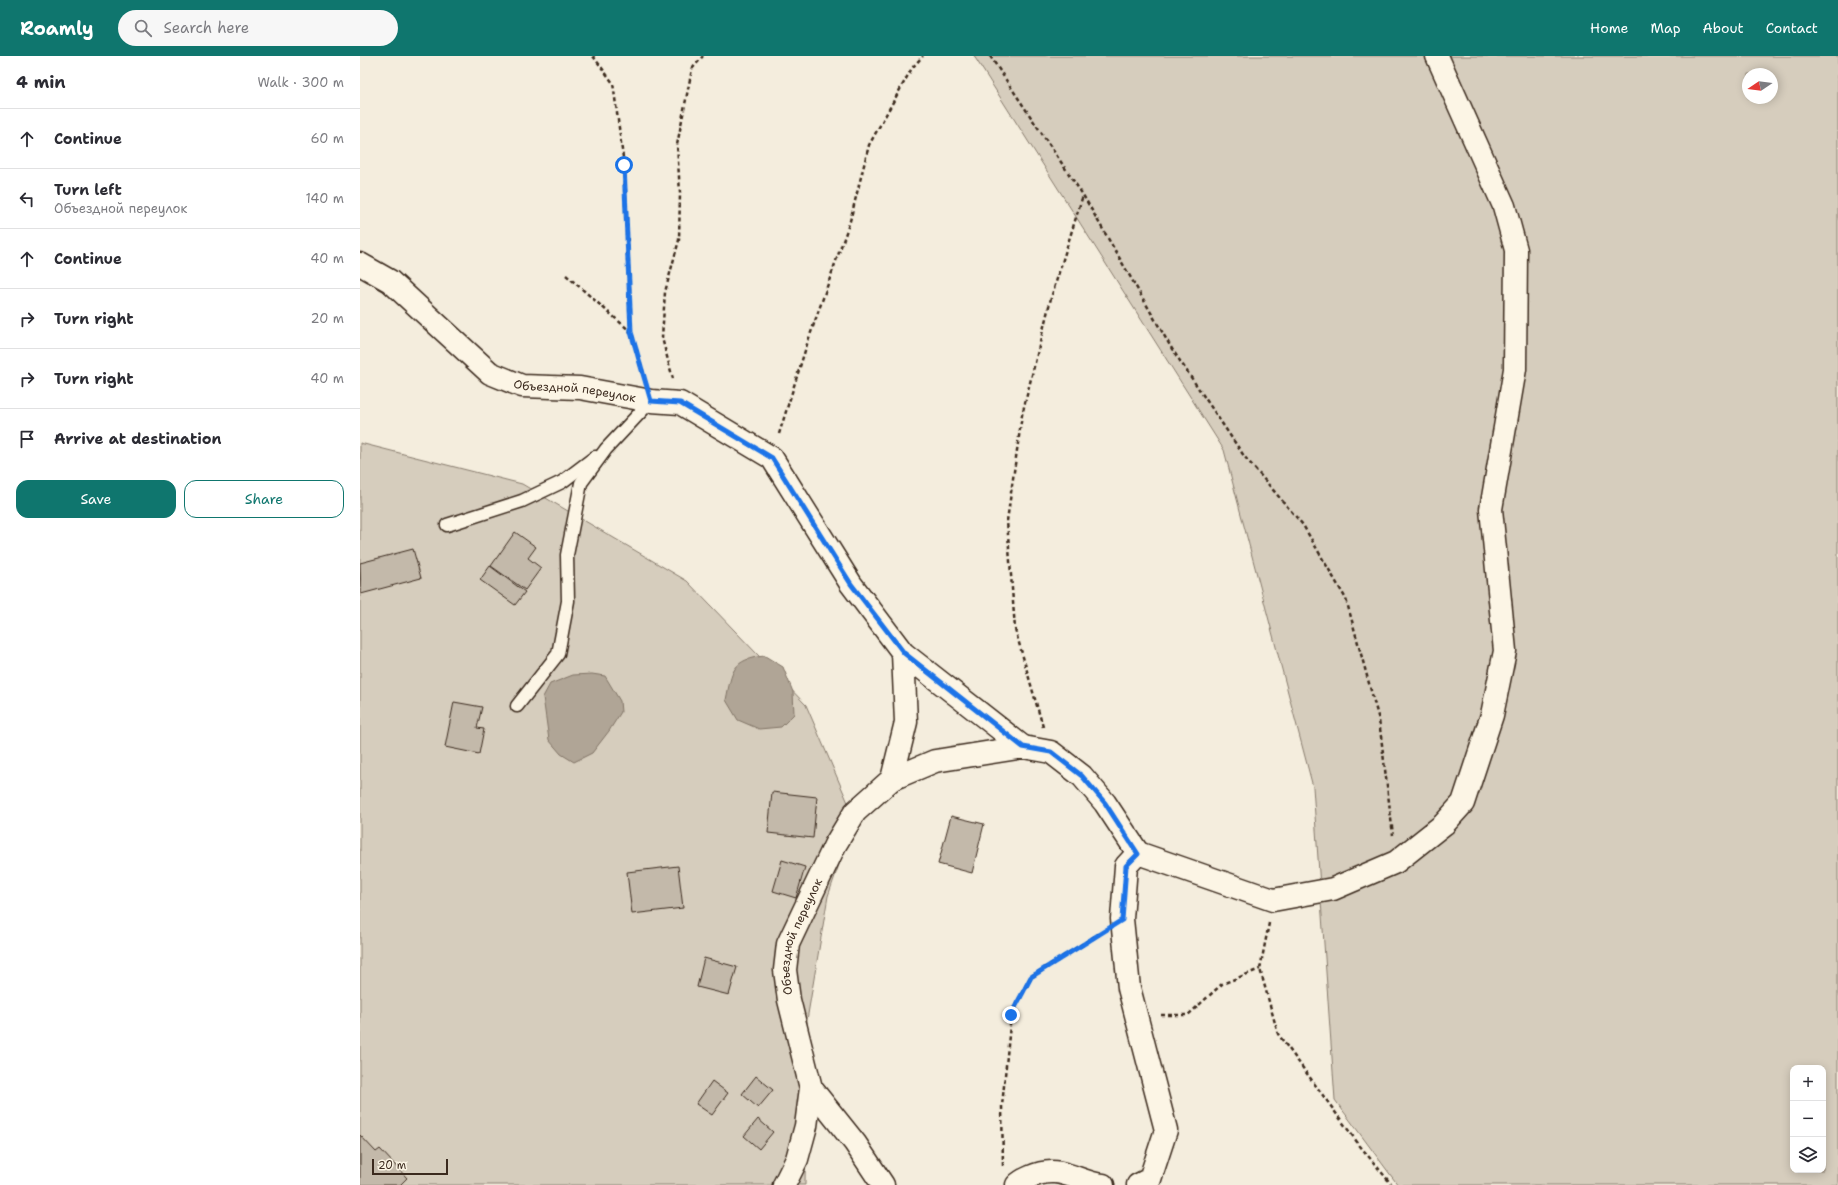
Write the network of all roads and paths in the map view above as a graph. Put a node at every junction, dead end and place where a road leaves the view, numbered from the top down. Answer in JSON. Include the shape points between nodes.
{"nodes":[{"id":1,"x":593,"y":56,"type":"edge"},
{"id":2,"x":703,"y":56,"type":"edge"},
{"id":3,"x":923,"y":56,"type":"edge"},
{"id":4,"x":990,"y":56,"type":"edge"},
{"id":5,"x":1437,"y":56,"type":"edge"},
{"id":6,"x":1083,"y":195,"type":"junction"},
{"id":7,"x":360,"y":264,"type":"edge"},
{"id":8,"x":566,"y":275,"type":"dead end"},
{"id":9,"x":631,"y":332,"type":"junction"},
{"id":10,"x":651,"y":401,"type":"junction"},
{"id":11,"x":680,"y":403,"type":"junction"},
{"id":12,"x":606,"y":449,"type":"junction"},
{"id":13,"x":772,"y":458,"type":"junction"},
{"id":14,"x":447,"y":524,"type":"dead end"},
{"id":15,"x":904,"y":653,"type":"junction"},
{"id":16,"x":517,"y":706,"type":"dead end"},
{"id":17,"x":1023,"y":747,"type":"junction"},
{"id":18,"x":1051,"y":752,"type":"junction"},
{"id":19,"x":892,"y":780,"type":"junction"},
{"id":20,"x":1138,"y":854,"type":"junction"},
{"id":21,"x":1396,"y":862,"type":"junction"},
{"id":22,"x":1273,"y":900,"type":"junction"},
{"id":23,"x":1122,"y":920,"type":"junction"},
{"id":24,"x":1260,"y":969,"type":"junction"},
{"id":25,"x":1140,"y":1030,"type":"junction"},
{"id":26,"x":811,"y":1088,"type":"junction"},
{"id":27,"x":1010,"y":1177,"type":"edge"},
{"id":28,"x":784,"y":1185,"type":"edge"},
{"id":29,"x":883,"y":1185,"type":"edge"},
{"id":30,"x":1103,"y":1185,"type":"edge"},
{"id":31,"x":1138,"y":1185,"type":"edge"},
{"id":32,"x":1392,"y":1185,"type":"edge"}],
"edges":[{"from":1,"to":9,"type":"path","via":[[613,83],[624,165]]},
{"from":2,"to":11,"type":"path","via":[[692,69],[677,144],[679,240],[665,292],[662,338]]},
{"from":3,"to":13,"type":"path","via":[[912,68],[869,145],[850,221],[808,340]]},
{"from":4,"to":6,"type":"path"},
{"from":5,"to":21,"type":"street","via":[[1504,206],[1516,250],[1515,369],[1491,509],[1505,651],[1492,715],[1463,803],[1444,824]]},
{"from":6,"to":18,"type":"path","via":[[1051,298],[1022,415],[1007,521],[1015,629]]},
{"from":6,"to":21,"type":"path","via":[[1172,349],[1244,456],[1303,525],[1346,599],[1379,720]]},
{"from":7,"to":10,"type":"street","name":"Объездной переулок","via":[[390,281],[490,373],[522,386],[580,388]]},
{"from":8,"to":9,"type":"path"},
{"from":9,"to":10,"type":"path"},
{"from":10,"to":11,"type":"street","name":"Объездной переулок"},
{"from":10,"to":12,"type":"lane"},
{"from":11,"to":13,"type":"street","name":"Объездной переулок"},
{"from":12,"to":14,"type":"lane","via":[[562,482],[522,501]]},
{"from":12,"to":16,"type":"lane","via":[[581,483],[567,555],[568,601],[558,654]]},
{"from":13,"to":15,"type":"street","name":"Объездной переулок","via":[[851,584]]},
{"from":15,"to":17,"type":"street","name":"Объездной переулок"},
{"from":15,"to":19,"type":"street","via":[[906,722]]},
{"from":17,"to":18,"type":"street"},
{"from":17,"to":19,"type":"street","name":"Объездной переулок","via":[[935,761]]},
{"from":18,"to":20,"type":"street","via":[[1082,776],[1105,803]]},
{"from":19,"to":26,"type":"street","name":"Объездной переулок","via":[[854,812],[835,845],[788,944],[785,970],[789,1000]]},
{"from":20,"to":22,"type":"street"},
{"from":20,"to":23,"type":"street","via":[[1126,866]]},
{"from":21,"to":22,"type":"street","via":[[1333,889]]},
{"from":22,"to":24,"type":"path"},
{"from":23,"to":25,"type":"street","via":[[1129,988]]},
{"from":23,"to":27,"type":"path","via":[[1031,977],[1011,1015],[1002,1106]]},
{"from":24,"to":25,"type":"path","via":[[1222,984],[1188,1014],[1158,1015]]},
{"from":24,"to":32,"type":"path","via":[[1278,1034],[1360,1146]]},
{"from":25,"to":31,"type":"street","via":[[1166,1130],[1150,1179]]},
{"from":26,"to":28,"type":"street","name":"Объездной переулок","via":[[797,1159]]},
{"from":26,"to":29,"type":"street","via":[[855,1143]]},
{"from":27,"to":30,"type":"street","via":[[1020,1182],[1042,1172],[1062,1173]]}]}
